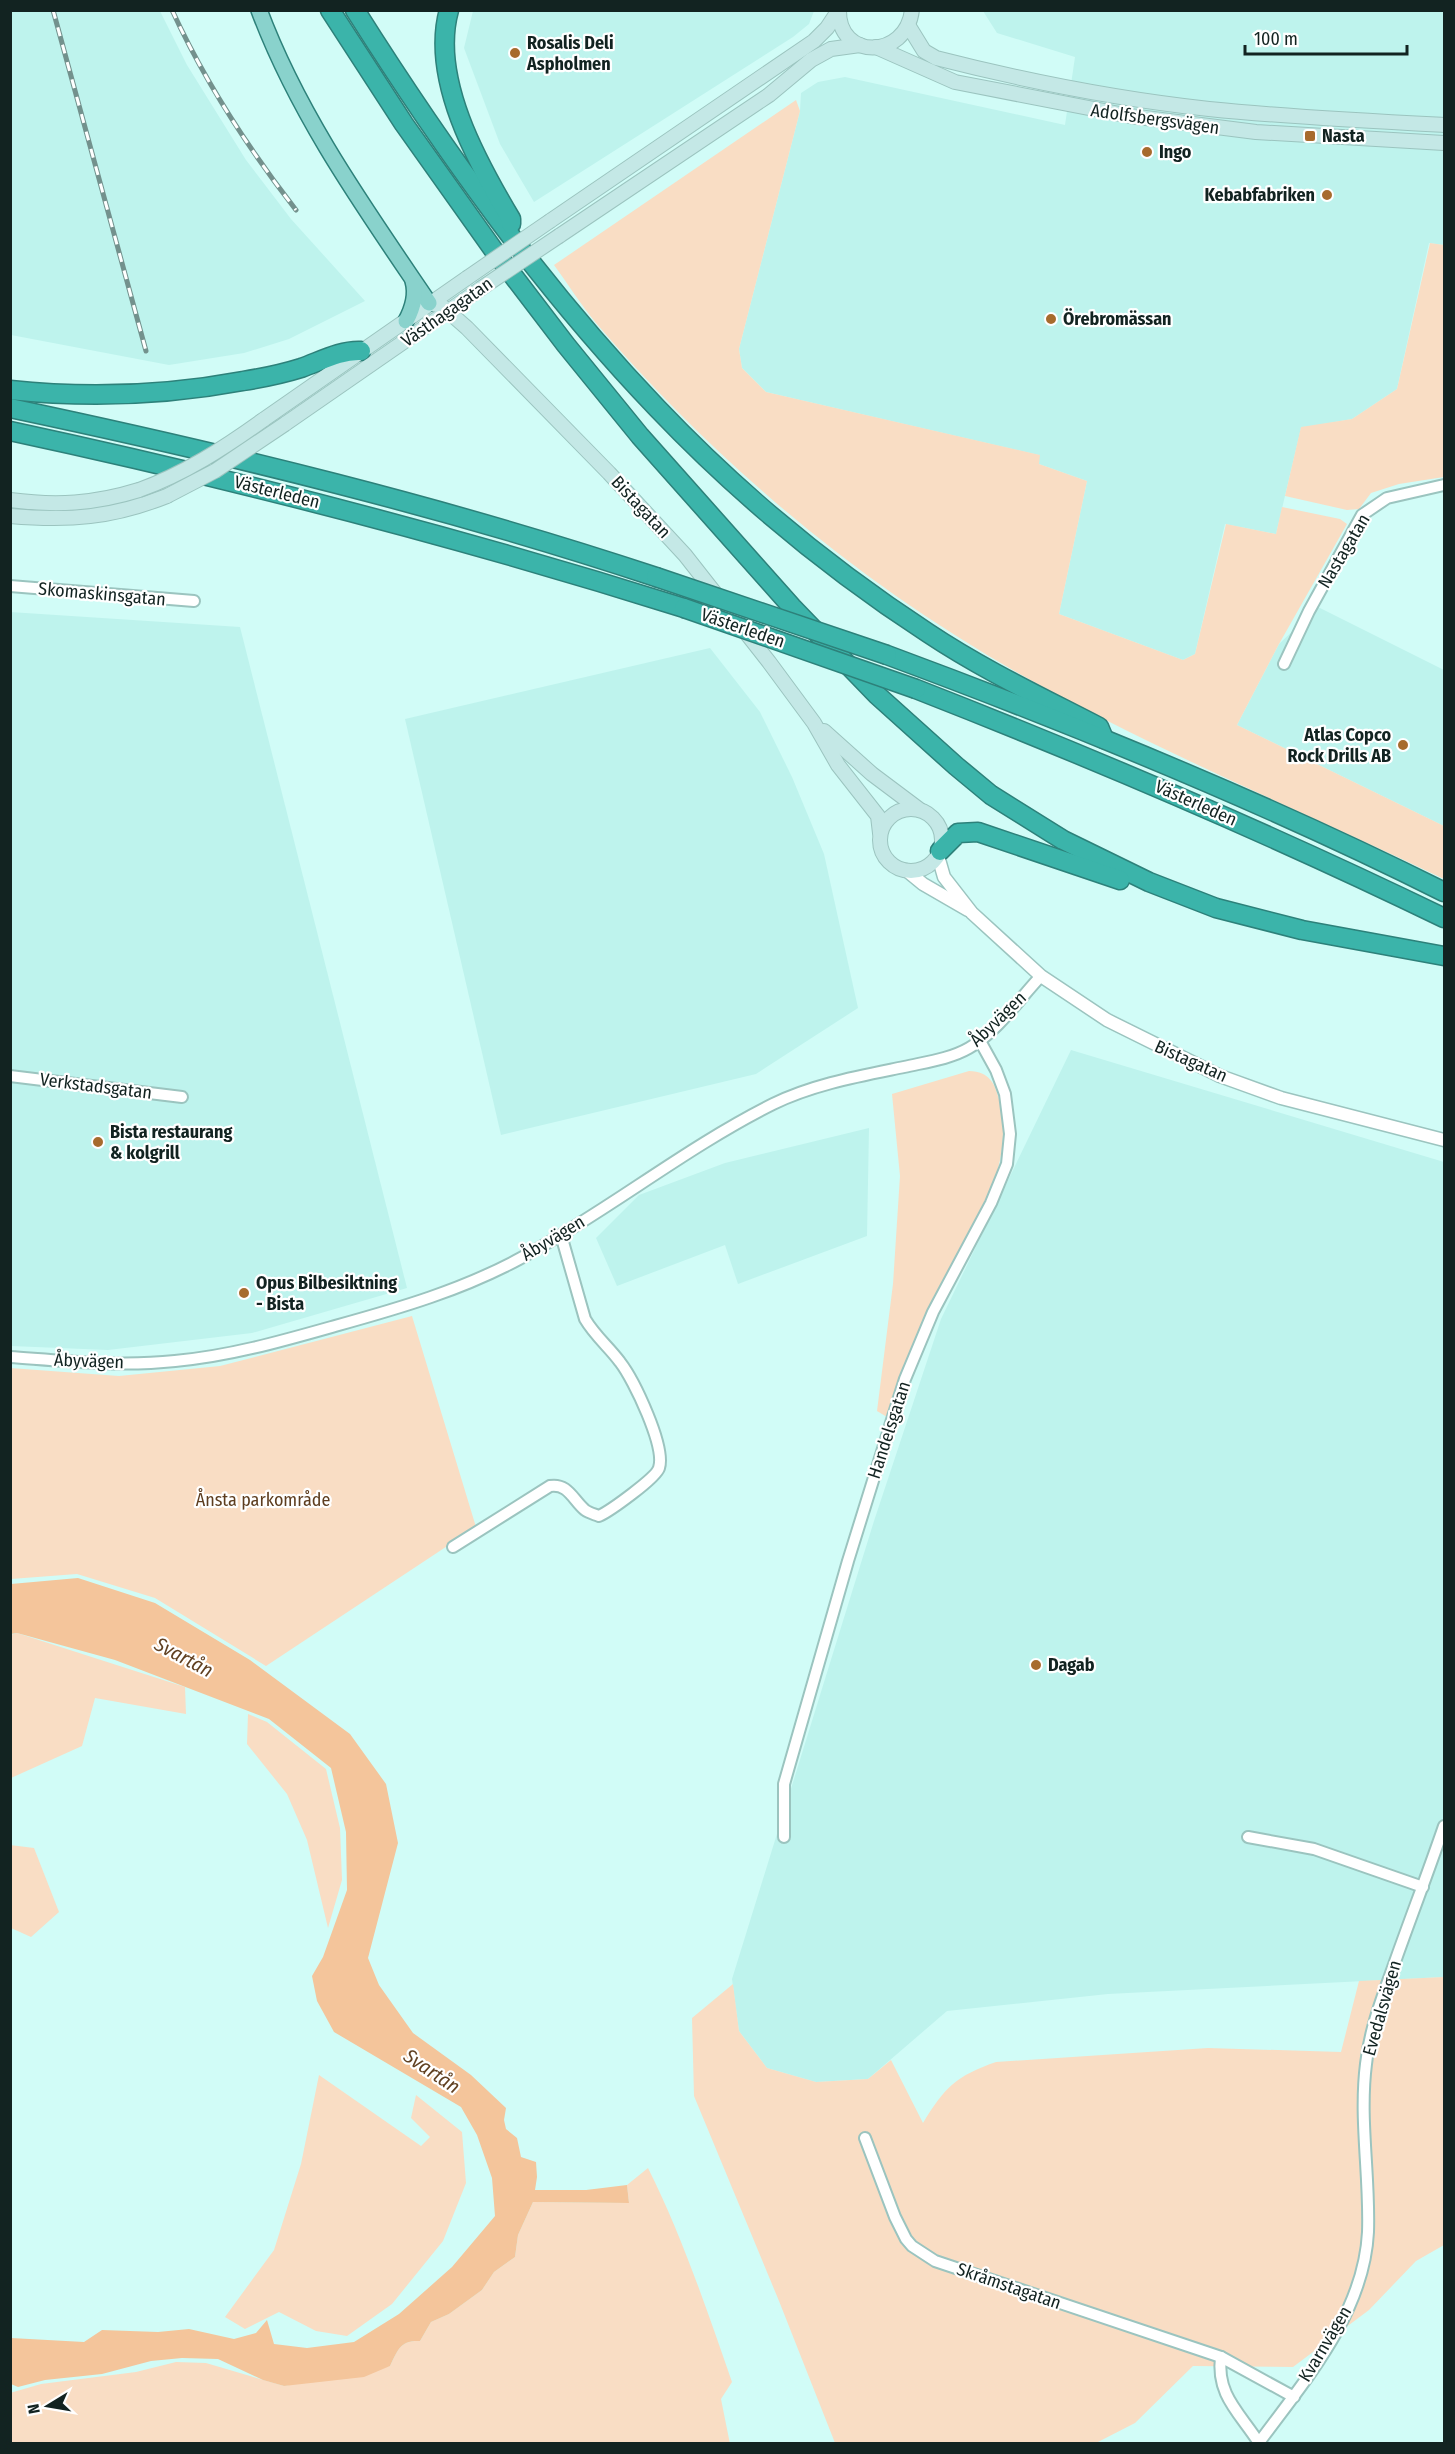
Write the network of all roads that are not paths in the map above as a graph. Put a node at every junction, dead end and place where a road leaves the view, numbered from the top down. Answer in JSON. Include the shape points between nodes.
{"nodes":[{"id":1,"x":259,"y":10,"type":"edge"},
{"id":2,"x":330,"y":10,"type":"edge"},
{"id":3,"x":355,"y":10,"type":"edge"},
{"id":4,"x":449,"y":10,"type":"edge"},
{"id":5,"x":839,"y":10,"type":"edge"},
{"id":6,"x":912,"y":10,"type":"edge"},
{"id":7,"x":908,"y":26,"type":"junction"},
{"id":8,"x":860,"y":45,"type":"junction"},
{"id":9,"x":876,"y":47,"type":"junction"},
{"id":10,"x":1095,"y":93,"type":"junction"},
{"id":11,"x":1092,"y":110,"type":"junction"},
{"id":12,"x":1258,"y":114,"type":"junction"},
{"id":13,"x":1427,"y":124,"type":"junction"},
{"id":14,"x":1444,"y":125,"type":"edge"},
{"id":15,"x":1256,"y":132,"type":"junction"},
{"id":16,"x":1424,"y":142,"type":"junction"},
{"id":17,"x":1444,"y":143,"type":"edge"},
{"id":18,"x":511,"y":238,"type":"junction"},
{"id":19,"x":421,"y":306,"type":"junction"},
{"id":20,"x":447,"y":312,"type":"junction"},
{"id":21,"x":406,"y":321,"type":"joint"},
{"id":22,"x":361,"y":351,"type":"junction"},
{"id":23,"x":10,"y":390,"type":"edge"},
{"id":24,"x":10,"y":408,"type":"edge"},
{"id":25,"x":10,"y":431,"type":"edge"},
{"id":26,"x":1444,"y":485,"type":"edge"},
{"id":27,"x":10,"y":500,"type":"edge"},
{"id":28,"x":10,"y":516,"type":"edge"},
{"id":29,"x":10,"y":586,"type":"edge"},
{"id":30,"x":194,"y":601,"type":"dead end"},
{"id":31,"x":1284,"y":664,"type":"dead end"},
{"id":32,"x":814,"y":723,"type":"junction"},
{"id":33,"x":1104,"y":739,"type":"junction"},
{"id":34,"x":922,"y":812,"type":"junction"},
{"id":35,"x":880,"y":833,"type":"junction"},
{"id":36,"x":939,"y":854,"type":"junction"},
{"id":37,"x":906,"y":870,"type":"junction"},
{"id":38,"x":1444,"y":892,"type":"edge"},
{"id":39,"x":1201,"y":902,"type":"junction"},
{"id":40,"x":972,"y":912,"type":"junction"},
{"id":41,"x":1444,"y":918,"type":"edge"},
{"id":42,"x":1444,"y":956,"type":"edge"},
{"id":43,"x":1041,"y":976,"type":"junction"},
{"id":44,"x":980,"y":1041,"type":"junction"},
{"id":45,"x":10,"y":1076,"type":"edge"},
{"id":46,"x":182,"y":1097,"type":"dead end"},
{"id":47,"x":1444,"y":1140,"type":"edge"},
{"id":48,"x":561,"y":1235,"type":"junction"},
{"id":49,"x":10,"y":1356,"type":"edge"},
{"id":50,"x":453,"y":1547,"type":"dead end"},
{"id":51,"x":1444,"y":1826,"type":"edge"},
{"id":52,"x":784,"y":1837,"type":"dead end"},
{"id":53,"x":1248,"y":1837,"type":"dead end"},
{"id":54,"x":1423,"y":1887,"type":"junction"},
{"id":55,"x":865,"y":2138,"type":"dead end"},
{"id":56,"x":1368,"y":2233,"type":"joint"},
{"id":57,"x":1221,"y":2357,"type":"junction"},
{"id":58,"x":1294,"y":2397,"type":"junction"},
{"id":59,"x":1259,"y":2443,"type":"edge"}],
"edges":[{"from":1,"to":19,"type":"main road","via":[[271,43],[309,117],[412,278]]},
{"from":2,"to":39,"type":"highway","via":[[427,157],[566,345],[691,495],[877,695],[974,781],[1029,820],[1101,860]]},
{"from":3,"to":18,"type":"highway"},
{"from":4,"to":18,"type":"highway","via":[[444,41],[449,81],[474,148],[511,219]]},
{"from":5,"to":8,"type":"main road","via":[[842,28],[849,39]]},
{"from":5,"to":19,"type":"main road","name":"Västhagagatan","bridge":true,"via":[[814,41]]},
{"from":6,"to":7,"type":"main road"},
{"from":7,"to":9,"type":"main road","via":[[896,42]]},
{"from":7,"to":10,"type":"main road","name":"Adolfsbergsvägen","via":[[924,51],[936,58]]},
{"from":8,"to":9,"type":"main road","name":"Adolfsbergsvägen"},
{"from":8,"to":20,"type":"main road","name":"Västhagagatan","bridge":true,"via":[[831,49],[811,60],[769,95]]},
{"from":9,"to":11,"type":"main road","name":"Adolfsbergsvägen","via":[[956,82]]},
{"from":10,"to":11,"type":"main road"},
{"from":10,"to":12,"type":"main road","name":"Adolfsbergsvägen"},
{"from":11,"to":15,"type":"main road","name":"Adolfsbergsvägen"},
{"from":12,"to":13,"type":"main road","name":"Adolfsbergsvägen"},
{"from":12,"to":15,"type":"main road"},
{"from":13,"to":14,"type":"main road","name":"Adolfsbergsvägen"},
{"from":13,"to":16,"type":"main road"},
{"from":15,"to":16,"type":"main road","name":"Adolfsbergsvägen"},
{"from":16,"to":17,"type":"main road","name":"Adolfsbergsvägen"},
{"from":18,"to":33,"type":"highway","via":[[658,410],[793,533],[930,635],[1099,727]]},
{"from":19,"to":20,"type":"main road","name":"Bistagatan","via":[[442,306]]},
{"from":19,"to":21,"type":"main road"},
{"from":20,"to":28,"type":"main road","name":"Västhagagatan","bridge":true,"via":[[215,471],[167,496],[97,517]]},
{"from":20,"to":32,"type":"main road","name":"Bistagatan","via":[[654,519]]},
{"from":21,"to":22,"type":"main road","name":"Västhagagatan"},
{"from":22,"to":23,"type":"highway","via":[[347,350],[274,375],[193,388],[122,393]]},
{"from":22,"to":27,"type":"main road","name":"Västhagagatan","bridge":true,"via":[[174,476],[102,501],[44,504]]},
{"from":24,"to":33,"type":"highway","name":"Västerleden","bridge":true,"via":[[199,449],[484,524],[887,655]]},
{"from":25,"to":41,"type":"highway","name":"Västerleden","bridge":true,"via":[[230,480],[394,522],[684,608],[916,689],[1161,788]]},
{"from":26,"to":31,"type":"street","name":"Nastagatan","via":[[1388,498],[1362,515]]},
{"from":29,"to":30,"type":"street","name":"Skomaskinsgatan"},
{"from":32,"to":34,"type":"main road","name":"Bistagatan"},
{"from":32,"to":35,"type":"main road","name":"Bistagatan","via":[[838,765],[878,816]]},
{"from":33,"to":38,"type":"highway","name":"Västerleden","via":[[1258,804]]},
{"from":34,"to":35,"type":"main road","via":[[894,812]]},
{"from":34,"to":36,"type":"main road","via":[[939,826]]},
{"from":35,"to":37,"type":"main road","via":[[886,859]]},
{"from":36,"to":37,"type":"main road","via":[[926,867]]},
{"from":36,"to":39,"type":"highway","via":[[958,833],[978,832],[1190,902]]},
{"from":36,"to":40,"type":"street","name":"Bistagatan","via":[[944,877]]},
{"from":37,"to":40,"type":"street","name":"Bistagatan"},
{"from":39,"to":42,"type":"highway","via":[[1302,930]]},
{"from":40,"to":43,"type":"street","name":"Bistagatan"},
{"from":43,"to":44,"type":"street","name":"Åbyvägen"},
{"from":43,"to":47,"type":"street","name":"Bistagatan","via":[[1125,1030],[1220,1076],[1308,1106]]},
{"from":44,"to":48,"type":"street","name":"Åbyvägen","via":[[950,1056],[803,1092],[754,1114]]},
{"from":44,"to":52,"type":"street","name":"Handelsgatan","via":[[1005,1094],[1010,1134],[1007,1164],[991,1203],[933,1312],[905,1379],[784,1784]]},
{"from":45,"to":46,"type":"street","name":"Verkstadsgatan"},
{"from":48,"to":49,"type":"street","name":"Åbyvägen","via":[[450,1291],[252,1349],[145,1363]]},
{"from":48,"to":50,"type":"street","via":[[585,1319],[620,1362],[644,1403],[661,1460],[659,1471],[598,1516],[566,1490],[550,1486]]},
{"from":51,"to":54,"type":"street","name":"Evedalsvägen"},
{"from":53,"to":54,"type":"street","via":[[1314,1849]]},
{"from":54,"to":56,"type":"street","name":"Evedalsvägen","via":[[1378,2009],[1366,2063]]},
{"from":55,"to":57,"type":"street","name":"Skråmstagatan","via":[[906,2239],[935,2261]]},
{"from":56,"to":58,"type":"street","name":"Kvarnvägen","via":[[1360,2275],[1341,2324]]},
{"from":57,"to":58,"type":"street","name":"Skråmstagatan"},
{"from":57,"to":59,"type":"street","via":[[1223,2390]]},
{"from":58,"to":59,"type":"street","name":"Kvarnvägen"}]}
